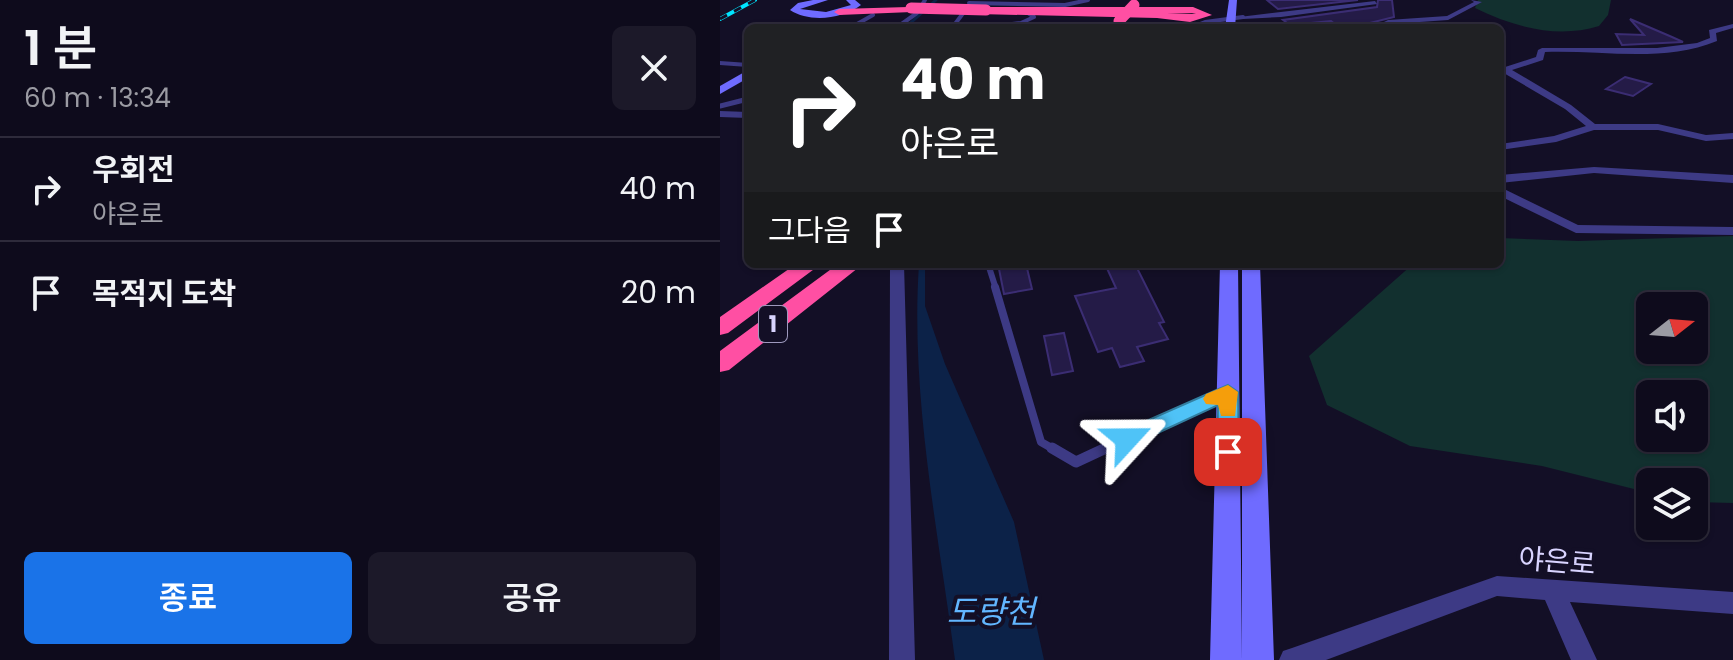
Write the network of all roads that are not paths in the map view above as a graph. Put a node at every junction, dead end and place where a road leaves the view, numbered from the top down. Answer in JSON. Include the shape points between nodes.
{"nodes":[{"id":1,"x":821,"y":0,"type":"edge"},
{"id":2,"x":925,"y":0,"type":"edge"},
{"id":3,"x":1088,"y":0,"type":"edge"},
{"id":4,"x":1101,"y":0,"type":"edge"},
{"id":5,"x":1193,"y":0,"type":"edge"},
{"id":6,"x":1233,"y":0,"type":"edge"},
{"id":7,"x":1244,"y":0,"type":"edge"},
{"id":8,"x":1474,"y":0,"type":"edge"},
{"id":9,"x":855,"y":1,"type":"edge"},
{"id":10,"x":970,"y":2,"type":"edge"},
{"id":11,"x":1136,"y":2,"type":"edge"},
{"id":12,"x":1156,"y":2,"type":"edge"},
{"id":13,"x":1375,"y":3,"type":"dead end"},
{"id":14,"x":1354,"y":7,"type":"junction"},
{"id":15,"x":910,"y":9,"type":"junction"},
{"id":16,"x":984,"y":11,"type":"junction"},
{"id":17,"x":837,"y":12,"type":"junction"},
{"id":18,"x":1045,"y":12,"type":"junction"},
{"id":19,"x":1028,"y":13,"type":"junction"},
{"id":20,"x":1365,"y":13,"type":"dead end"},
{"id":21,"x":804,"y":14,"type":"junction"},
{"id":22,"x":873,"y":15,"type":"dead end"},
{"id":23,"x":1243,"y":17,"type":"junction"},
{"id":24,"x":1376,"y":18,"type":"dead end"},
{"id":25,"x":1178,"y":19,"type":"edge"},
{"id":26,"x":1195,"y":19,"type":"edge"},
{"id":27,"x":1230,"y":23,"type":"edge"},
{"id":28,"x":806,"y":24,"type":"edge"},
{"id":29,"x":810,"y":24,"type":"edge"},
{"id":30,"x":857,"y":24,"type":"edge"},
{"id":31,"x":902,"y":24,"type":"edge"},
{"id":32,"x":955,"y":24,"type":"edge"},
{"id":33,"x":1007,"y":24,"type":"edge"},
{"id":34,"x":1081,"y":24,"type":"edge"},
{"id":35,"x":1116,"y":24,"type":"edge"},
{"id":36,"x":1138,"y":24,"type":"edge"},
{"id":37,"x":1243,"y":24,"type":"edge"},
{"id":38,"x":1386,"y":24,"type":"edge"},
{"id":39,"x":1396,"y":24,"type":"edge"},
{"id":40,"x":1733,"y":26,"type":"edge"},
{"id":41,"x":720,"y":63,"type":"edge"},
{"id":42,"x":744,"y":65,"type":"edge"},
{"id":43,"x":1504,"y":68,"type":"edge"},
{"id":44,"x":1504,"y":70,"type":"edge"},
{"id":45,"x":744,"y":76,"type":"edge"},
{"id":46,"x":720,"y":91,"type":"edge"},
{"id":47,"x":744,"y":100,"type":"edge"},
{"id":48,"x":720,"y":106,"type":"edge"},
{"id":49,"x":720,"y":114,"type":"edge"},
{"id":50,"x":744,"y":115,"type":"edge"},
{"id":51,"x":1593,"y":127,"type":"junction"},
{"id":52,"x":1733,"y":136,"type":"edge"},
{"id":53,"x":1504,"y":146,"type":"edge"},
{"id":54,"x":1504,"y":179,"type":"edge"},
{"id":55,"x":1733,"y":179,"type":"edge"},
{"id":56,"x":1504,"y":193,"type":"edge"},
{"id":57,"x":1733,"y":231,"type":"edge"},
{"id":58,"x":803,"y":268,"type":"edge"},
{"id":59,"x":847,"y":268,"type":"edge"},
{"id":60,"x":897,"y":268,"type":"edge"},
{"id":61,"x":989,"y":268,"type":"edge"},
{"id":62,"x":1229,"y":268,"type":"edge"},
{"id":63,"x":1251,"y":268,"type":"edge"},
{"id":64,"x":720,"y":328,"type":"edge"},
{"id":65,"x":720,"y":364,"type":"edge"},
{"id":66,"x":1228,"y":392,"type":"junction"},
{"id":67,"x":1553,"y":592,"type":"junction"},
{"id":68,"x":1733,"y":603,"type":"edge"},
{"id":69,"x":902,"y":660,"type":"edge"},
{"id":70,"x":1226,"y":660,"type":"edge"},
{"id":71,"x":1258,"y":660,"type":"edge"},
{"id":72,"x":1292,"y":660,"type":"edge"},
{"id":73,"x":1584,"y":660,"type":"edge"}],
"edges":[{"from":1,"to":21,"type":"main road","via":[[794,9]]},
{"from":2,"to":31,"type":"lane"},
{"from":3,"to":10,"type":"lane","via":[[1065,5]]},
{"from":4,"to":18,"type":"highway","via":[[1084,8]]},
{"from":5,"to":26,"type":"highway"},
{"from":6,"to":27,"type":"main road"},
{"from":7,"to":23,"type":"main road"},
{"from":8,"to":39,"type":"street","via":[[1479,2],[1454,17]]},
{"from":9,"to":15,"type":"highway"},
{"from":9,"to":17,"type":"main road"},
{"from":10,"to":32,"type":"lane"},
{"from":11,"to":35,"type":"highway","bridge":true},
{"from":12,"to":36,"type":"highway"},
{"from":13,"to":14,"type":"street"},
{"from":14,"to":20,"type":"street"},
{"from":14,"to":23,"type":"street"},
{"from":15,"to":16,"type":"highway","bridge":true},
{"from":15,"to":17,"type":"highway"},
{"from":16,"to":18,"type":"highway"},
{"from":16,"to":19,"type":"highway"},
{"from":17,"to":21,"type":"main road"},
{"from":17,"to":29,"type":"main road"},
{"from":18,"to":19,"type":"highway"},
{"from":18,"to":25,"type":"highway"},
{"from":18,"to":34,"type":"highway","via":[[1076,18]]},
{"from":19,"to":33,"type":"lane","via":[[1034,16],[1028,21]]},
{"from":21,"to":28,"type":"main road"},
{"from":22,"to":30,"type":"lane"},
{"from":23,"to":27,"type":"lane"},
{"from":23,"to":37,"type":"main road"},
{"from":24,"to":38,"type":"street"},
{"from":25,"to":26,"type":"highway"},
{"from":25,"to":26,"type":"highway"},
{"from":26,"to":27,"type":"lane"},
{"from":40,"to":43,"type":"street","via":[[1718,28],[1712,32],[1714,39],[1694,47],[1542,50],[1540,58]]},
{"from":41,"to":42,"type":"lane"},
{"from":44,"to":51,"type":"street"},
{"from":45,"to":46,"type":"main road"},
{"from":47,"to":48,"type":"lane"},
{"from":49,"to":50,"type":"street"},
{"from":51,"to":52,"type":"street","via":[[1658,127],[1706,138]]},
{"from":51,"to":53,"type":"street"},
{"from":54,"to":55,"type":"street","via":[[1594,170]]},
{"from":56,"to":57,"type":"street","via":[[1576,229]]},
{"from":58,"to":64,"type":"highway","number":"1"},
{"from":59,"to":65,"type":"highway","number":"1"},
{"from":60,"to":69,"type":"street"},
{"from":61,"to":66,"type":"lane","via":[[1041,442],[1076,462]]},
{"from":62,"to":66,"type":"main road"},
{"from":63,"to":71,"type":"main road"},
{"from":66,"to":70,"type":"main road"},
{"from":67,"to":68,"type":"street","name":"야은로"},
{"from":67,"to":72,"type":"street","name":"야은로","via":[[1497,586]]},
{"from":67,"to":73,"type":"street"}]}
